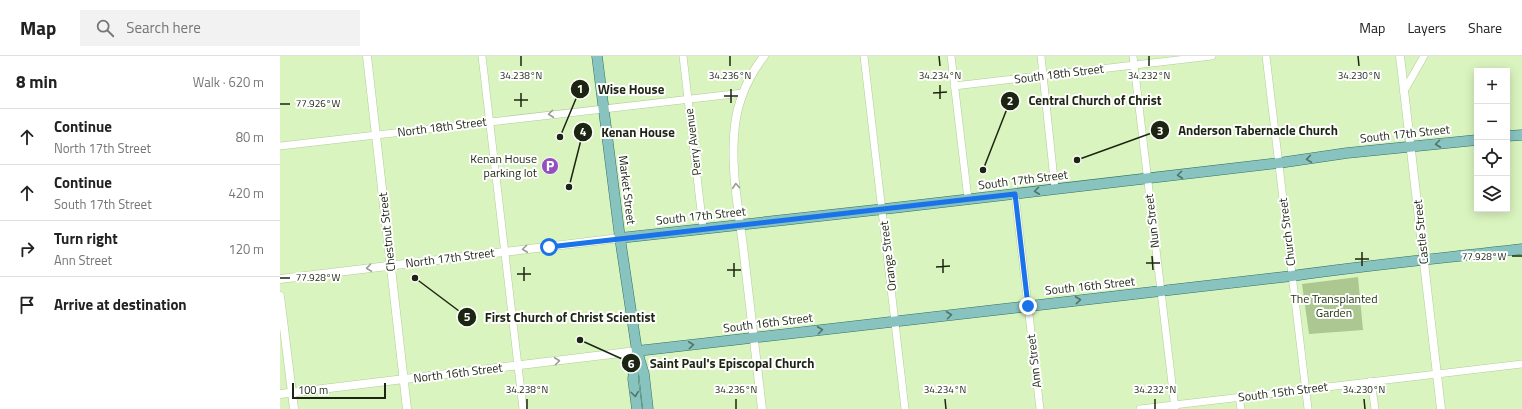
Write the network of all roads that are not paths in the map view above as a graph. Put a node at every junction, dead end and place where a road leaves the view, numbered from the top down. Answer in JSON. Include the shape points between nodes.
{"nodes":[{"id":1,"x":367,"y":56,"type":"edge"},
{"id":2,"x":482,"y":56,"type":"edge"},
{"id":3,"x":597,"y":56,"type":"edge"},
{"id":4,"x":683,"y":56,"type":"edge"},
{"id":5,"x":764,"y":56,"type":"edge"},
{"id":6,"x":864,"y":56,"type":"edge"},
{"id":7,"x":951,"y":56,"type":"edge"},
{"id":8,"x":1040,"y":56,"type":"edge"},
{"id":9,"x":1133,"y":56,"type":"edge"},
{"id":10,"x":1212,"y":56,"type":"edge"},
{"id":11,"x":1266,"y":56,"type":"edge"},
{"id":12,"x":1400,"y":56,"type":"edge"},
{"id":13,"x":1424,"y":56,"type":"edge"},
{"id":14,"x":1134,"y":65,"type":"junction"},
{"id":15,"x":1043,"y":76,"type":"junction"},
{"id":16,"x":954,"y":86,"type":"junction"},
{"id":17,"x":1404,"y":91,"type":"junction"},
{"id":18,"x":743,"y":93,"type":"junction"},
{"id":19,"x":688,"y":99,"type":"junction"},
{"id":20,"x":603,"y":108,"type":"junction"},
{"id":21,"x":489,"y":122,"type":"junction"},
{"id":22,"x":1522,"y":134,"type":"edge"},
{"id":23,"x":376,"y":135,"type":"junction"},
{"id":24,"x":1510,"y":136,"type":"edge"},
{"id":25,"x":1474,"y":140,"type":"edge"},
{"id":26,"x":280,"y":146,"type":"edge"},
{"id":27,"x":1411,"y":148,"type":"junction"},
{"id":28,"x":1279,"y":163,"type":"junction"},
{"id":29,"x":1147,"y":178,"type":"junction"},
{"id":30,"x":1055,"y":189,"type":"junction"},
{"id":31,"x":1015,"y":194,"type":"junction"},
{"id":32,"x":968,"y":199,"type":"junction"},
{"id":33,"x":882,"y":209,"type":"junction"},
{"id":34,"x":740,"y":224,"type":"junction"},
{"id":35,"x":703,"y":228,"type":"junction"},
{"id":36,"x":620,"y":238,"type":"junction"},
{"id":37,"x":1522,"y":249,"type":"edge"},
{"id":38,"x":505,"y":252,"type":"junction"},
{"id":39,"x":1424,"y":260,"type":"junction"},
{"id":40,"x":391,"y":265,"type":"junction"},
{"id":41,"x":1292,"y":276,"type":"junction"},
{"id":42,"x":280,"y":279,"type":"edge"},
{"id":43,"x":1160,"y":291,"type":"junction"},
{"id":44,"x":280,"y":296,"type":"edge"},
{"id":45,"x":1028,"y":306,"type":"junction"},
{"id":46,"x":895,"y":322,"type":"junction"},
{"id":47,"x":754,"y":338,"type":"junction"},
{"id":48,"x":637,"y":351,"type":"junction"},
{"id":49,"x":1522,"y":364,"type":"edge"},
{"id":50,"x":518,"y":365,"type":"junction"},
{"id":51,"x":1437,"y":374,"type":"junction"},
{"id":52,"x":404,"y":379,"type":"junction"},
{"id":53,"x":1371,"y":382,"type":"junction"},
{"id":54,"x":1306,"y":389,"type":"junction"},
{"id":55,"x":292,"y":393,"type":"junction"},
{"id":56,"x":280,"y":394,"type":"edge"},
{"id":57,"x":1239,"y":397,"type":"junction"},
{"id":58,"x":1175,"y":407,"type":"edge"},
{"id":59,"x":294,"y":409,"type":"edge"},
{"id":60,"x":407,"y":409,"type":"edge"},
{"id":61,"x":523,"y":409,"type":"edge"},
{"id":62,"x":637,"y":409,"type":"edge"},
{"id":63,"x":648,"y":409,"type":"edge"},
{"id":64,"x":762,"y":409,"type":"edge"},
{"id":65,"x":905,"y":409,"type":"edge"},
{"id":66,"x":1040,"y":409,"type":"edge"},
{"id":67,"x":1140,"y":409,"type":"edge"},
{"id":68,"x":1241,"y":409,"type":"edge"},
{"id":69,"x":1308,"y":409,"type":"edge"},
{"id":70,"x":1375,"y":409,"type":"edge"},
{"id":71,"x":1442,"y":409,"type":"edge"}],
"edges":[{"from":1,"to":23,"type":"street","name":"Chestnut Street"},
{"from":2,"to":21,"type":"street"},
{"from":3,"to":20,"type":"main road","name":"Market Street"},
{"from":4,"to":19,"type":"street","name":"Perry Avenue"},
{"from":5,"to":18,"type":"street"},
{"from":6,"to":33,"type":"street","name":"Orange Street"},
{"from":7,"to":16,"type":"street"},
{"from":8,"to":15,"type":"street"},
{"from":9,"to":14,"type":"street","name":"Nun Street"},
{"from":10,"to":14,"type":"street","name":"South 18th Street"},
{"from":11,"to":28,"type":"street","name":"Church Street"},
{"from":12,"to":17,"type":"street","name":"Castle Street"},
{"from":13,"to":17,"type":"street"},
{"from":14,"to":15,"type":"street","name":"South 18th Street"},
{"from":14,"to":29,"type":"street","name":"Nun Street"},
{"from":15,"to":16,"type":"street","name":"South 18th Street"},
{"from":15,"to":30,"type":"street"},
{"from":16,"to":32,"type":"street"},
{"from":17,"to":27,"type":"street","name":"Castle Street"},
{"from":18,"to":19,"type":"street"},
{"from":34,"to":18,"type":"street","one_way":true,"via":[[734,154],[735,126]]},
{"from":19,"to":20,"type":"street"},
{"from":19,"to":35,"type":"street","name":"Perry Avenue"},
{"from":20,"to":21,"type":"street","name":"North 18th Street","one_way":true},
{"from":20,"to":36,"type":"main road","name":"Market Street"},
{"from":21,"to":23,"type":"street","name":"North 18th Street"},
{"from":21,"to":38,"type":"street"},
{"from":22,"to":24,"type":"main road"},
{"from":23,"to":26,"type":"street","name":"North 18th Street"},
{"from":23,"to":40,"type":"street","name":"Chestnut Street"},
{"from":25,"to":27,"type":"main road","name":"South 17th Street","one_way":true},
{"from":27,"to":28,"type":"main road","name":"South 17th Street","one_way":true,"via":[[1347,153]]},
{"from":27,"to":39,"type":"street","name":"Castle Street"},
{"from":28,"to":29,"type":"main road","name":"South 17th Street","one_way":true},
{"from":28,"to":41,"type":"street","name":"Church Street"},
{"from":29,"to":30,"type":"main road","name":"South 17th Street"},
{"from":29,"to":43,"type":"street","name":"Nun Street"},
{"from":30,"to":31,"type":"main road","name":"South 17th Street","one_way":true},
{"from":31,"to":32,"type":"main road","name":"South 17th Street"},
{"from":31,"to":45,"type":"street","name":"Ann Street"},
{"from":32,"to":33,"type":"main road","name":"South 17th Street"},
{"from":33,"to":34,"type":"main road","name":"South 17th Street"},
{"from":33,"to":46,"type":"street","name":"Orange Street"},
{"from":34,"to":35,"type":"main road","name":"South 17th Street"},
{"from":34,"to":47,"type":"street"},
{"from":35,"to":36,"type":"main road","name":"South 17th Street"},
{"from":36,"to":38,"type":"street","name":"North 17th Street","one_way":true},
{"from":36,"to":48,"type":"main road","name":"Market Street"},
{"from":37,"to":39,"type":"main road","name":"South 16th Street"},
{"from":38,"to":40,"type":"street","name":"North 17th Street"},
{"from":38,"to":50,"type":"street"},
{"from":39,"to":41,"type":"main road","name":"South 16th Street"},
{"from":39,"to":51,"type":"street","name":"Castle Street"},
{"from":40,"to":42,"type":"street","name":"North 17th Street","one_way":true},
{"from":40,"to":52,"type":"street","name":"Chestnut Street"},
{"from":41,"to":43,"type":"main road","name":"South 16th Street"},
{"from":41,"to":54,"type":"street","name":"Church Street"},
{"from":45,"to":43,"type":"main road","name":"South 16th Street","one_way":true},
{"from":43,"to":58,"type":"street","name":"Nun Street"},
{"from":44,"to":55,"type":"street"},
{"from":46,"to":45,"type":"main road","name":"South 16th Street","one_way":true},
{"from":45,"to":66,"type":"street","name":"Ann Street"},
{"from":47,"to":46,"type":"main road","name":"South 16th Street","one_way":true},
{"from":46,"to":65,"type":"street","name":"Orange Street"},
{"from":48,"to":47,"type":"main road","name":"South 16th Street","one_way":true},
{"from":47,"to":64,"type":"street"},
{"from":50,"to":48,"type":"street","name":"North 16th Street","one_way":true},
{"from":48,"to":62,"type":"main road","name":"Market Street","one_way":true,"via":[[633,379]]},
{"from":48,"to":63,"type":"main road","name":"Market Street","via":[[644,374]]},
{"from":49,"to":51,"type":"street","name":"South 15th Street"},
{"from":50,"to":52,"type":"street","name":"North 16th Street"},
{"from":50,"to":61,"type":"street"},
{"from":51,"to":53,"type":"street","name":"South 15th Street"},
{"from":51,"to":71,"type":"street","name":"Castle Street"},
{"from":52,"to":55,"type":"street","name":"North 16th Street"},
{"from":52,"to":60,"type":"street","name":"Chestnut Street"},
{"from":53,"to":54,"type":"street","name":"South 15th Street"},
{"from":53,"to":70,"type":"street"},
{"from":54,"to":57,"type":"street","name":"South 15th Street"},
{"from":54,"to":69,"type":"street","name":"Church Street"},
{"from":55,"to":56,"type":"street","name":"North 16th Street"},
{"from":55,"to":59,"type":"street"},
{"from":57,"to":58,"type":"street","name":"South 15th Street"},
{"from":57,"to":68,"type":"street"},
{"from":58,"to":67,"type":"street","name":"South 15th Street"}]}
